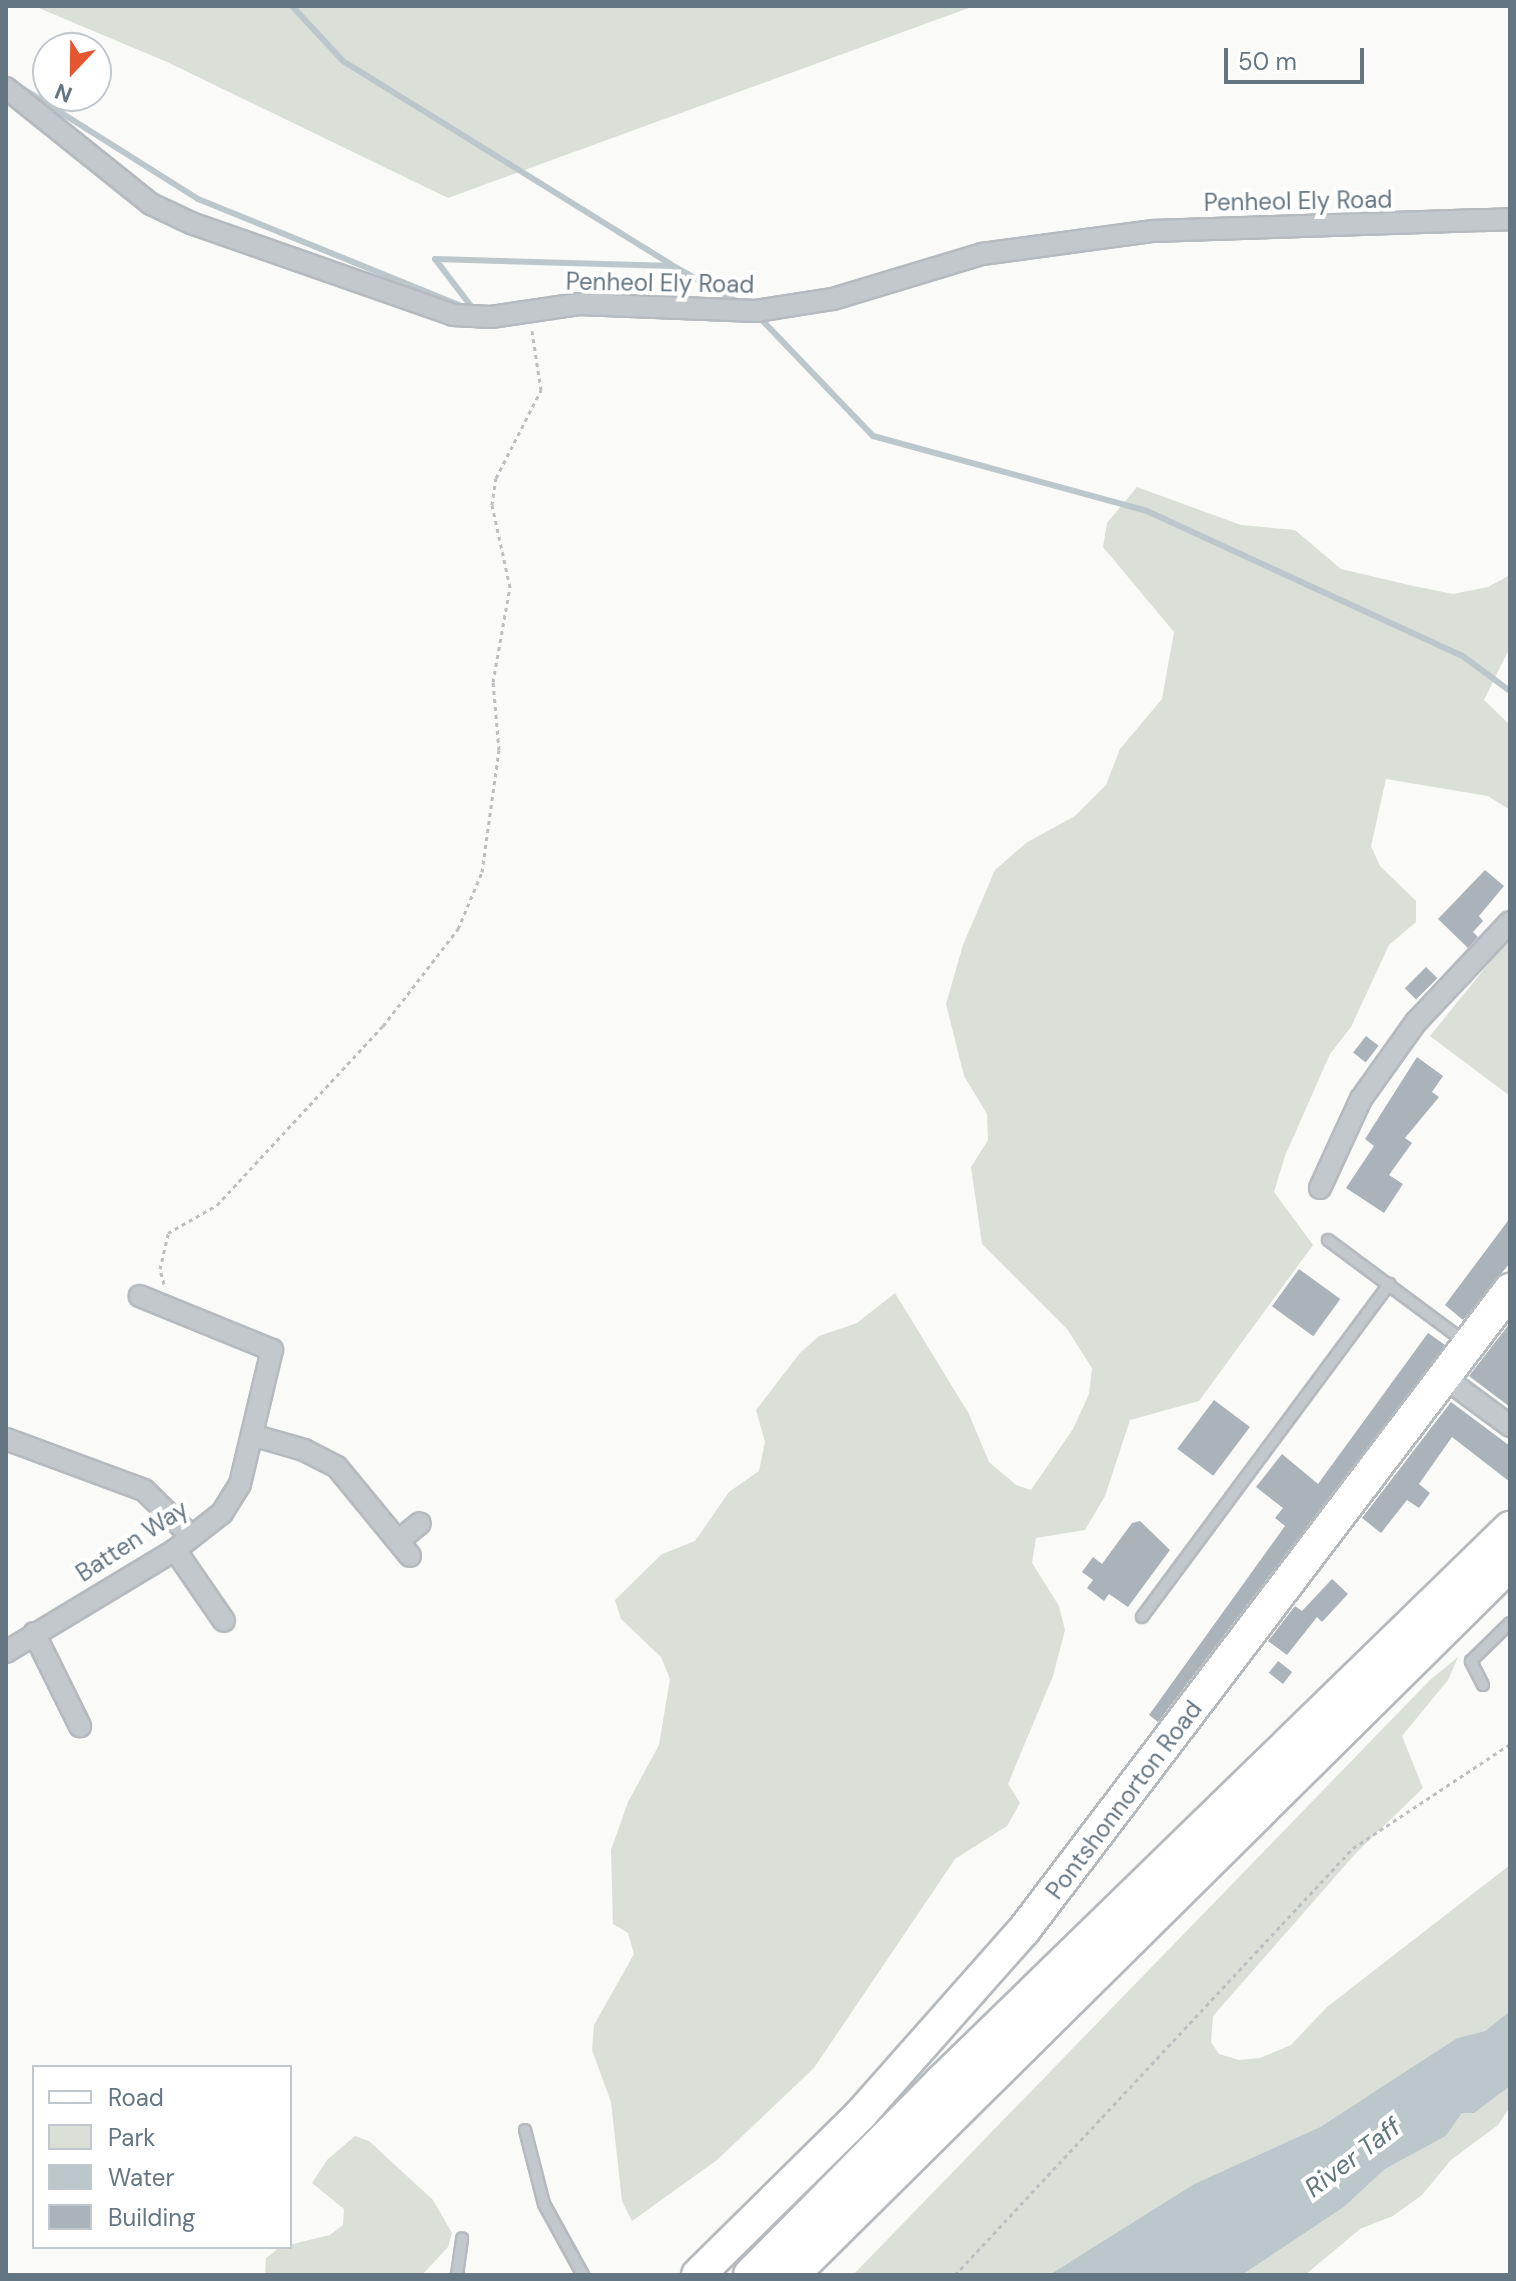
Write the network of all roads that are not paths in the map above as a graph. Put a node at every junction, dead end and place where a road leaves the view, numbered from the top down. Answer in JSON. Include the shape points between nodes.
{"nodes":[{"id":1,"x":6,"y":88,"type":"edge"},
{"id":2,"x":1510,"y":219,"type":"edge"},
{"id":3,"x":1510,"y":922,"type":"edge"},
{"id":4,"x":1320,"y":1188,"type":"dead end"},
{"id":5,"x":1328,"y":1240,"type":"dead end"},
{"id":6,"x":1389,"y":1284,"type":"junction"},
{"id":7,"x":140,"y":1296,"type":"road end"},
{"id":8,"x":1506,"y":1304,"type":"edge"},
{"id":9,"x":1469,"y":1344,"type":"junction"},
{"id":10,"x":1445,"y":1378,"type":"junction"},
{"id":11,"x":1510,"y":1426,"type":"edge"},
{"id":12,"x":252,"y":1435,"type":"junction"},
{"id":13,"x":6,"y":1439,"type":"edge"},
{"id":14,"x":420,"y":1523,"type":"dead end"},
{"id":15,"x":1510,"y":1529,"type":"edge"},
{"id":16,"x":191,"y":1536,"type":"junction"},
{"id":17,"x":175,"y":1550,"type":"junction"},
{"id":18,"x":1510,"y":1563,"type":"edge"},
{"id":19,"x":1142,"y":1617,"type":"dead end"},
{"id":20,"x":224,"y":1621,"type":"dead end"},
{"id":21,"x":1510,"y":1623,"type":"edge"},
{"id":22,"x":34,"y":1633,"type":"junction"},
{"id":23,"x":9,"y":1641,"type":"edge"},
{"id":24,"x":1483,"y":1685,"type":"dead end"},
{"id":25,"x":80,"y":1726,"type":"dead end"},
{"id":26,"x":525,"y":2130,"type":"dead end"},
{"id":27,"x":462,"y":2238,"type":"dead end"},
{"id":28,"x":457,"y":2275,"type":"edge"},
{"id":29,"x":583,"y":2275,"type":"edge"},
{"id":30,"x":698,"y":2275,"type":"edge"},
{"id":31,"x":751,"y":2275,"type":"edge"},
{"id":32,"x":791,"y":2275,"type":"edge"}],
"edges":[{"from":1,"to":2,"type":"street","name":"Penheol Ely Road","via":[[151,204],[191,223],[453,315],[579,304],[756,311],[833,299],[982,254],[1153,231]]},
{"from":3,"to":4,"type":"street","via":[[1416,1022],[1361,1099]]},
{"from":5,"to":6,"type":"lane"},
{"from":6,"to":9,"type":"lane"},
{"from":6,"to":19,"type":"lane"},
{"from":7,"to":12,"type":"street","name":"Batten Way","via":[[272,1350]]},
{"from":8,"to":9,"type":"main road","name":"Pontshonnorton Road"},
{"from":9,"to":10,"type":"main road","name":"Pontshonnorton Road"},
{"from":10,"to":11,"type":"street"},
{"from":10,"to":30,"type":"main road","name":"Pontshonnorton Road","via":[[1024,1930],[861,2114]]},
{"from":12,"to":14,"type":"street","via":[[304,1450],[337,1467],[404,1549]]},
{"from":12,"to":16,"type":"street","name":"Batten Way","via":[[232,1499]]},
{"from":13,"to":16,"type":"street","via":[[144,1490]]},
{"from":15,"to":31,"type":"highway"},
{"from":16,"to":17,"type":"street","name":"Batten Way"},
{"from":17,"to":20,"type":"street"},
{"from":17,"to":22,"type":"street","name":"Batten Way"},
{"from":18,"to":32,"type":"highway"},
{"from":21,"to":24,"type":"lane","via":[[1471,1661]]},
{"from":22,"to":23,"type":"street","name":"Batten Way"},
{"from":22,"to":25,"type":"street"},
{"from":26,"to":29,"type":"lane","via":[[544,2204]]},
{"from":27,"to":28,"type":"lane"}]}
